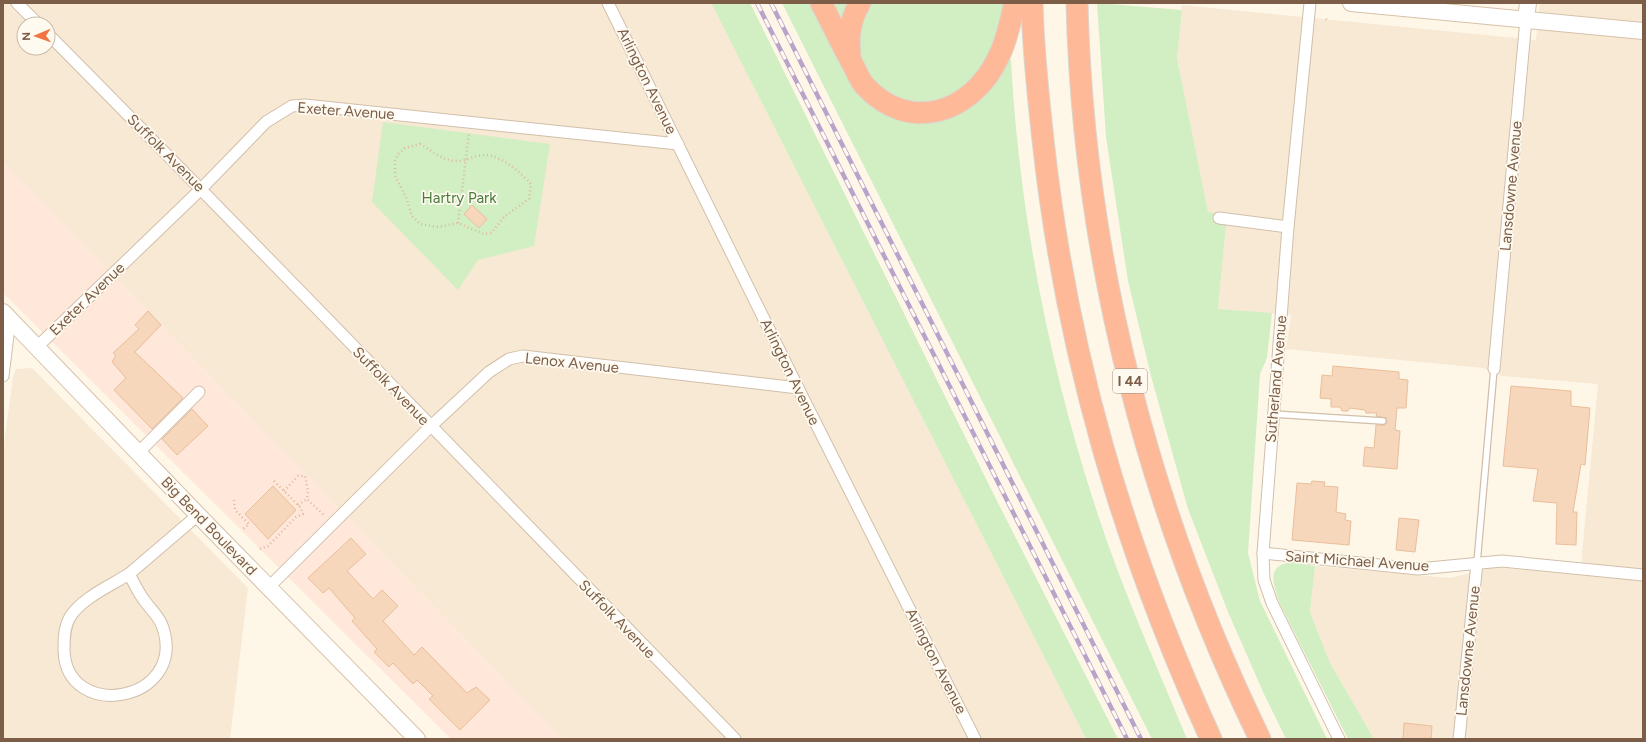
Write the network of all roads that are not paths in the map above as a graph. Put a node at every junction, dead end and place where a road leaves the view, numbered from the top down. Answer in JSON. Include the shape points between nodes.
{"nodes":[{"id":1,"x":17,"y":3,"type":"edge"},
{"id":2,"x":608,"y":3,"type":"edge"},
{"id":3,"x":821,"y":3,"type":"edge"},
{"id":4,"x":860,"y":3,"type":"edge"},
{"id":5,"x":1015,"y":3,"type":"edge"},
{"id":6,"x":1032,"y":3,"type":"edge"},
{"id":7,"x":1077,"y":3,"type":"edge"},
{"id":8,"x":1310,"y":3,"type":"edge"},
{"id":9,"x":1351,"y":3,"type":"edge"},
{"id":10,"x":1528,"y":3,"type":"edge"},
{"id":11,"x":30,"y":16,"type":"edge"},
{"id":12,"x":1526,"y":19,"type":"junction"},
{"id":13,"x":1643,"y":31,"type":"edge"},
{"id":14,"x":56,"y":42,"type":"edge"},
{"id":15,"x":850,"y":59,"type":"junction"},
{"id":16,"x":678,"y":144,"type":"junction"},
{"id":17,"x":201,"y":189,"type":"junction"},
{"id":18,"x":1219,"y":218,"type":"dead end"},
{"id":19,"x":1288,"y":227,"type":"junction"},
{"id":20,"x":6,"y":315,"type":"edge"},
{"id":21,"x":37,"y":347,"type":"junction"},
{"id":22,"x":1494,"y":369,"type":"joint"},
{"id":23,"x":3,"y":376,"type":"edge"},
{"id":24,"x":798,"y":388,"type":"junction"},
{"id":25,"x":199,"y":392,"type":"dead end"},
{"id":26,"x":1273,"y":414,"type":"junction"},
{"id":27,"x":1383,"y":421,"type":"dead end"},
{"id":28,"x":430,"y":427,"type":"junction"},
{"id":29,"x":138,"y":453,"type":"junction"},
{"id":30,"x":198,"y":515,"type":"junction"},
{"id":31,"x":1263,"y":553,"type":"junction"},
{"id":32,"x":1476,"y":563,"type":"junction"},
{"id":33,"x":129,"y":574,"type":"junction"},
{"id":34,"x":1643,"y":575,"type":"edge"},
{"id":35,"x":268,"y":588,"type":"junction"},
{"id":36,"x":417,"y":739,"type":"edge"},
{"id":37,"x":735,"y":739,"type":"edge"},
{"id":38,"x":975,"y":739,"type":"edge"},
{"id":39,"x":1211,"y":739,"type":"edge"},
{"id":40,"x":1260,"y":739,"type":"edge"},
{"id":41,"x":1339,"y":739,"type":"edge"},
{"id":42,"x":1459,"y":739,"type":"edge"}],
"edges":[{"from":1,"to":11,"type":"street"},
{"from":2,"to":16,"type":"street","name":"Arlington Avenue"},
{"from":3,"to":15,"type":"highway"},
{"from":4,"to":15,"type":"highway","via":[[853,15],[848,35]]},
{"from":5,"to":15,"type":"highway","via":[[1008,34],[998,59],[983,83],[966,99],[943,110],[919,113],[897,109],[876,98],[863,85]]},
{"from":6,"to":39,"type":"highway","via":[[1038,90],[1056,243],[1088,395],[1131,542],[1160,621]]},
{"from":7,"to":40,"type":"highway","number":"I 44","via":[[1083,108],[1092,183],[1119,337],[1136,406],[1184,559],[1214,638]]},
{"from":8,"to":19,"type":"street","name":"Sutherland Avenue"},
{"from":9,"to":12,"type":"main road"},
{"from":10,"to":12,"type":"main road","name":"Lansdowne Avenue"},
{"from":12,"to":13,"type":"main road"},
{"from":12,"to":22,"type":"street","name":"Lansdowne Avenue"},
{"from":14,"to":17,"type":"street","name":"Suffolk Avenue"},
{"from":16,"to":17,"type":"street","name":"Exeter Avenue","via":[[305,105],[292,106],[266,122]]},
{"from":16,"to":24,"type":"street","name":"Arlington Avenue"},
{"from":17,"to":21,"type":"street","name":"Exeter Avenue"},
{"from":17,"to":28,"type":"street","name":"Suffolk Avenue"},
{"from":18,"to":19,"type":"street"},
{"from":19,"to":26,"type":"street","name":"Sutherland Avenue"},
{"from":20,"to":21,"type":"main road","name":"Big Bend Boulevard"},
{"from":20,"to":23,"type":"street"},
{"from":21,"to":29,"type":"main road","name":"Big Bend Boulevard"},
{"from":22,"to":32,"type":"lane"},
{"from":24,"to":28,"type":"street","name":"Lenox Avenue","via":[[523,356],[509,359],[488,372]]},
{"from":24,"to":38,"type":"street","name":"Arlington Avenue"},
{"from":25,"to":29,"type":"street"},
{"from":26,"to":27,"type":"lane"},
{"from":26,"to":31,"type":"street","name":"Sutherland Avenue"},
{"from":28,"to":35,"type":"street","name":"Lenox Avenue"},
{"from":28,"to":37,"type":"street","name":"Suffolk Avenue"},
{"from":29,"to":30,"type":"main road","name":"Big Bend Boulevard"},
{"from":30,"to":33,"type":"street"},
{"from":30,"to":35,"type":"main road","name":"Big Bend Boulevard"},
{"from":31,"to":32,"type":"street","name":"Saint Michael Avenue","via":[[1418,569]]},
{"from":31,"to":41,"type":"street","name":"Sutherland Avenue","via":[[1264,580],[1272,603]]},
{"from":32,"to":34,"type":"street","name":"Saint Michael Avenue","via":[[1502,561]]},
{"from":32,"to":42,"type":"street","name":"Lansdowne Avenue"},
{"from":33,"to":33,"type":"street","via":[[84,603],[70,617],[66,628],[64,656],[69,671],[88,690],[104,696],[127,695],[147,685],[162,663],[166,650],[160,620],[144,600]]},
{"from":35,"to":36,"type":"main road","name":"Big Bend Boulevard"}]}
